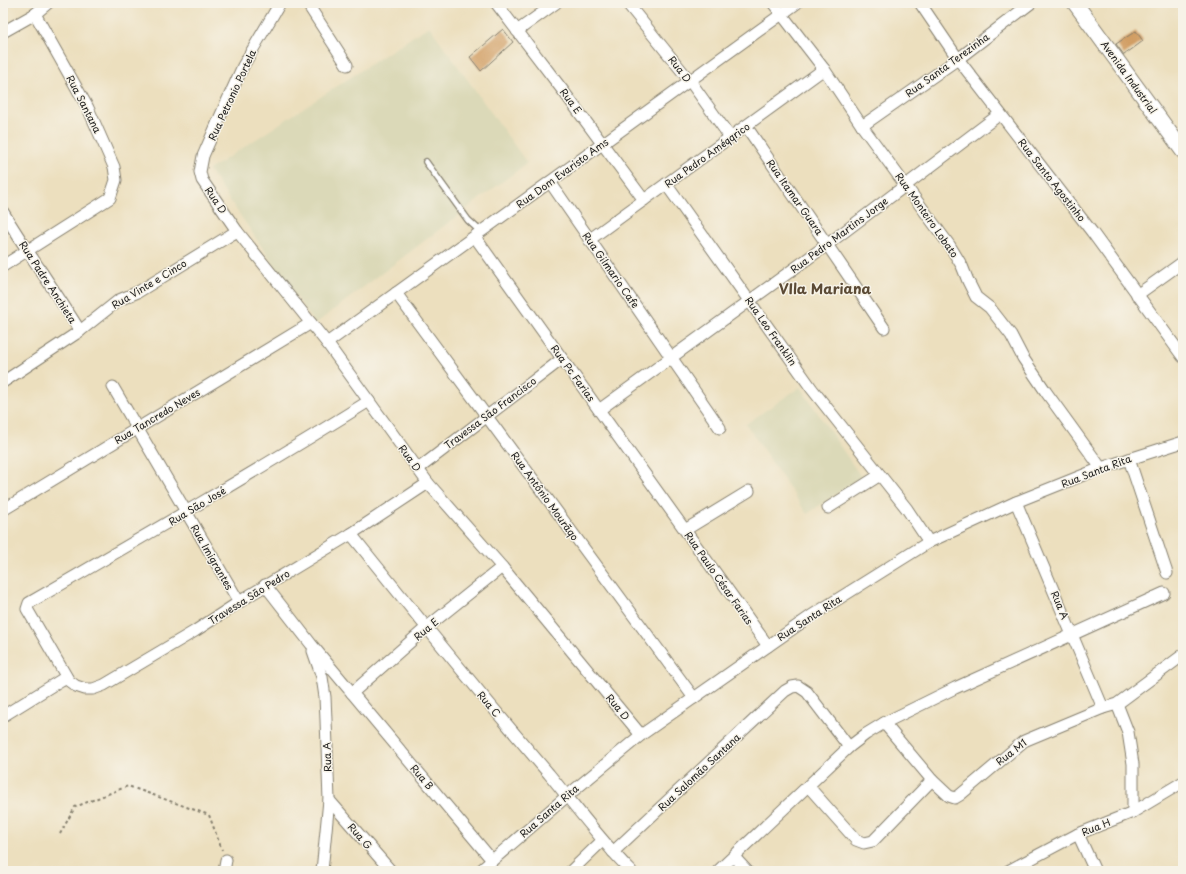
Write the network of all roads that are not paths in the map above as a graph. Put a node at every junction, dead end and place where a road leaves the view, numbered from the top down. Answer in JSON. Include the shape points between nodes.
{"nodes":[{"id":1,"x":48,"y":3,"type":"edge"},
{"id":2,"x":280,"y":3,"type":"edge"},
{"id":3,"x":307,"y":3,"type":"edge"},
{"id":4,"x":496,"y":3,"type":"edge"},
{"id":5,"x":556,"y":3,"type":"edge"},
{"id":6,"x":627,"y":3,"type":"edge"},
{"id":7,"x":773,"y":3,"type":"edge"},
{"id":8,"x":797,"y":3,"type":"edge"},
{"id":9,"x":920,"y":3,"type":"edge"},
{"id":10,"x":1031,"y":3,"type":"edge"},
{"id":11,"x":1075,"y":3,"type":"edge"},
{"id":12,"x":35,"y":14,"type":"junction"},
{"id":13,"x":782,"y":14,"type":"junction"},
{"id":14,"x":3,"y":32,"type":"edge"},
{"id":15,"x":517,"y":32,"type":"junction"},
{"id":16,"x":958,"y":59,"type":"junction"},
{"id":17,"x":347,"y":65,"type":"dead end"},
{"id":18,"x":824,"y":69,"type":"junction"},
{"id":19,"x":690,"y":81,"type":"junction"},
{"id":20,"x":1000,"y":114,"type":"junction"},
{"id":21,"x":746,"y":126,"type":"junction"},
{"id":22,"x":862,"y":126,"type":"junction"},
{"id":23,"x":730,"y":137,"type":"junction"},
{"id":24,"x":603,"y":144,"type":"junction"},
{"id":25,"x":1183,"y":151,"type":"edge"},
{"id":26,"x":426,"y":162,"type":"dead end"},
{"id":27,"x":200,"y":168,"type":"joint"},
{"id":28,"x":550,"y":182,"type":"junction"},
{"id":29,"x":666,"y":184,"type":"junction"},
{"id":30,"x":906,"y":185,"type":"junction"},
{"id":31,"x":644,"y":200,"type":"junction"},
{"id":32,"x":3,"y":212,"type":"edge"},
{"id":33,"x":238,"y":231,"type":"junction"},
{"id":34,"x":478,"y":234,"type":"junction"},
{"id":35,"x":590,"y":240,"type":"junction"},
{"id":36,"x":828,"y":244,"type":"junction"},
{"id":37,"x":27,"y":251,"type":"junction"},
{"id":38,"x":1183,"y":262,"type":"edge"},
{"id":39,"x":3,"y":266,"type":"edge"},
{"id":40,"x":396,"y":293,"type":"junction"},
{"id":41,"x":1137,"y":295,"type":"junction"},
{"id":42,"x":750,"y":301,"type":"junction"},
{"id":43,"x":312,"y":323,"type":"junction"},
{"id":44,"x":884,"y":328,"type":"dead end"},
{"id":45,"x":80,"y":331,"type":"junction"},
{"id":46,"x":328,"y":343,"type":"junction"},
{"id":47,"x":1183,"y":357,"type":"edge"},
{"id":48,"x":673,"y":358,"type":"junction"},
{"id":49,"x":562,"y":359,"type":"junction"},
{"id":50,"x":3,"y":382,"type":"edge"},
{"id":51,"x":113,"y":387,"type":"dead end"},
{"id":52,"x":369,"y":401,"type":"junction"},
{"id":53,"x":599,"y":410,"type":"junction"},
{"id":54,"x":486,"y":416,"type":"junction"},
{"id":55,"x":137,"y":428,"type":"junction"},
{"id":56,"x":720,"y":428,"type":"dead end"},
{"id":57,"x":1183,"y":442,"type":"edge"},
{"id":58,"x":1129,"y":459,"type":"junction"},
{"id":59,"x":1101,"y":468,"type":"junction"},
{"id":60,"x":418,"y":469,"type":"junction"},
{"id":61,"x":880,"y":475,"type":"junction"},
{"id":62,"x":428,"y":483,"type":"junction"},
{"id":63,"x":749,"y":491,"type":"dead end"},
{"id":64,"x":1016,"y":502,"type":"junction"},
{"id":65,"x":828,"y":508,"type":"dead end"},
{"id":66,"x":3,"y":510,"type":"edge"},
{"id":67,"x":671,"y":510,"type":"joint"},
{"id":68,"x":186,"y":512,"type":"junction"},
{"id":69,"x":685,"y":530,"type":"junction"},
{"id":70,"x":351,"y":534,"type":"junction"},
{"id":71,"x":929,"y":542,"type":"junction"},
{"id":72,"x":502,"y":567,"type":"junction"},
{"id":73,"x":1167,"y":573,"type":"dead end"},
{"id":74,"x":265,"y":585,"type":"junction"},
{"id":75,"x":1164,"y":593,"type":"dead end"},
{"id":76,"x":239,"y":602,"type":"junction"},
{"id":77,"x":426,"y":628,"type":"junction"},
{"id":78,"x":1072,"y":634,"type":"junction"},
{"id":79,"x":312,"y":644,"type":"junction"},
{"id":80,"x":768,"y":646,"type":"junction"},
{"id":81,"x":1183,"y":654,"type":"edge"},
{"id":82,"x":66,"y":677,"type":"junction"},
{"id":83,"x":352,"y":693,"type":"junction"},
{"id":84,"x":694,"y":698,"type":"junction"},
{"id":85,"x":1117,"y":704,"type":"junction"},
{"id":86,"x":1103,"y":708,"type":"junction"},
{"id":87,"x":3,"y":716,"type":"edge"},
{"id":88,"x":884,"y":723,"type":"junction"},
{"id":89,"x":641,"y":735,"type":"junction"},
{"id":90,"x":849,"y":747,"type":"junction"},
{"id":91,"x":932,"y":780,"type":"junction"},
{"id":92,"x":1183,"y":782,"type":"edge"},
{"id":93,"x":808,"y":786,"type":"junction"},
{"id":94,"x":567,"y":796,"type":"junction"},
{"id":95,"x":329,"y":800,"type":"junction"},
{"id":96,"x":1132,"y":812,"type":"junction"},
{"id":97,"x":1078,"y":834,"type":"junction"},
{"id":98,"x":602,"y":841,"type":"junction"},
{"id":99,"x":612,"y":852,"type":"junction"},
{"id":100,"x":734,"y":857,"type":"junction"},
{"id":101,"x":492,"y":860,"type":"junction"},
{"id":102,"x":322,"y":871,"type":"edge"},
{"id":103,"x":391,"y":871,"type":"edge"},
{"id":104,"x":480,"y":871,"type":"edge"},
{"id":105,"x":571,"y":871,"type":"edge"},
{"id":106,"x":631,"y":871,"type":"edge"},
{"id":107,"x":718,"y":871,"type":"edge"},
{"id":108,"x":747,"y":871,"type":"edge"},
{"id":109,"x":1008,"y":871,"type":"edge"},
{"id":110,"x":1095,"y":871,"type":"edge"}],
"edges":[{"from":1,"to":12,"type":"street"},
{"from":2,"to":27,"type":"street","name":"Rua Petronio Portela","via":[[243,66]]},
{"from":3,"to":17,"type":"street"},
{"from":4,"to":15,"type":"street","name":"Rua E"},
{"from":5,"to":15,"type":"street"},
{"from":6,"to":19,"type":"street","name":"Rua D"},
{"from":7,"to":13,"type":"street","name":"Rua Monteiro Lobato"},
{"from":8,"to":13,"type":"street","name":"Rua Dom Evaristo Ams"},
{"from":9,"to":16,"type":"street","name":"Rua Santo Agostinho"},
{"from":10,"to":16,"type":"street","name":"Rua Santa Terezinha"},
{"from":11,"to":25,"type":"street","name":"Avenida Industrial"},
{"from":12,"to":14,"type":"street"},
{"from":12,"to":37,"type":"street","name":"Rua Santana","via":[[88,108],[114,167],[116,180],[110,198]]},
{"from":13,"to":18,"type":"street","name":"Rua Monteiro Lobato"},
{"from":13,"to":19,"type":"street","name":"Rua Dom Evaristo Ams"},
{"from":15,"to":24,"type":"street","name":"Rua E"},
{"from":16,"to":20,"type":"street","name":"Rua Santo Agostinho"},
{"from":16,"to":22,"type":"street","name":"Rua Santa Terezinha"},
{"from":18,"to":21,"type":"street","name":"Rua Pedro Améqqrico"},
{"from":18,"to":22,"type":"street","name":"Rua Monteiro Lobato"},
{"from":19,"to":23,"type":"street","name":"Rua D"},
{"from":19,"to":24,"type":"street","name":"Rua Dom Evaristo Ams"},
{"from":20,"to":30,"type":"street","name":"Rua Pedro Martins Jorge"},
{"from":20,"to":41,"type":"street","name":"Rua Santo Agostinho"},
{"from":21,"to":23,"type":"street","name":"Rua Pedro Améqqrico"},
{"from":21,"to":36,"type":"street","name":"Rua Itamar Guara"},
{"from":22,"to":30,"type":"street","name":"Rua Monteiro Lobato"},
{"from":23,"to":29,"type":"street","name":"Rua Pedro Améqqrico"},
{"from":24,"to":28,"type":"street","name":"Rua Dom Evaristo Ams"},
{"from":24,"to":31,"type":"street","name":"Rua E"},
{"from":26,"to":34,"type":"lane"},
{"from":27,"to":33,"type":"street","name":"Rua D","via":[[202,180]]},
{"from":28,"to":34,"type":"street","name":"Rua Dom Evaristo Ams"},
{"from":28,"to":35,"type":"street","name":"Rua Gilmario Cafe"},
{"from":29,"to":31,"type":"street","name":"Rua Pedro Améqqrico"},
{"from":29,"to":42,"type":"street","name":"Rua Leo Franklin"},
{"from":30,"to":36,"type":"street","name":"Rua Pedro Martins Jorge"},
{"from":30,"to":59,"type":"street","name":"Rua Monteiro Lobato","via":[[950,246],[976,298],[990,308],[1011,335],[1046,392]]},
{"from":31,"to":35,"type":"street","name":"Rua Pedro Améqqrico"},
{"from":32,"to":37,"type":"street","name":"Rua Padre Anchieta"},
{"from":33,"to":43,"type":"street","name":"Rua D"},
{"from":33,"to":45,"type":"street","name":"Rua Vinte e Cinco","via":[[138,292],[119,300]]},
{"from":34,"to":40,"type":"street","name":"Rua Dom Evaristo Ams"},
{"from":34,"to":49,"type":"street","name":"Rua Pc Farias"},
{"from":35,"to":48,"type":"street","name":"Rua Gilmario Cafe"},
{"from":36,"to":42,"type":"street","name":"Rua Pedro Martins Jorge"},
{"from":36,"to":44,"type":"street","name":"Rua Itamar Guara"},
{"from":37,"to":39,"type":"street"},
{"from":37,"to":45,"type":"street","name":"Rua Padre Anchieta"},
{"from":38,"to":41,"type":"street"},
{"from":40,"to":46,"type":"street","name":"Rua Dom Evaristo Ams"},
{"from":40,"to":54,"type":"street","name":"Rua Antônio Mourãqo"},
{"from":41,"to":47,"type":"street","name":"Rua Santo Agostinho"},
{"from":42,"to":48,"type":"street","name":"Rua Pedro Martins Jorge"},
{"from":42,"to":61,"type":"street","name":"Rua Leo Franklin","via":[[812,389]]},
{"from":43,"to":46,"type":"street","name":"Rua D"},
{"from":43,"to":55,"type":"street","name":"Rua Tancredo Neves"},
{"from":45,"to":50,"type":"street","name":"Rua Vinte e Cinco"},
{"from":46,"to":52,"type":"street","name":"Rua D"},
{"from":48,"to":53,"type":"street","name":"Rua Pedro Martins Jorge"},
{"from":48,"to":56,"type":"street","name":"Rua Gilmario Cafe"},
{"from":49,"to":53,"type":"street","name":"Rua Pc Farias"},
{"from":49,"to":54,"type":"street","name":"Travessa São Francisco"},
{"from":51,"to":55,"type":"street","name":"Rua Imigrantes"},
{"from":52,"to":60,"type":"street","name":"Rua D"},
{"from":52,"to":68,"type":"street","name":"Rua São José"},
{"from":53,"to":67,"type":"street","name":"Rua Pc Farias"},
{"from":54,"to":60,"type":"street","name":"Travessa São Francisco"},
{"from":54,"to":84,"type":"street","name":"Rua Antônio Mourãqo"},
{"from":55,"to":66,"type":"street","name":"Rua Tancredo Neves"},
{"from":55,"to":68,"type":"street","name":"Rua Imigrantes"},
{"from":57,"to":58,"type":"street","name":"Rua Santa Rita"},
{"from":58,"to":59,"type":"street","name":"Rua Santa Rita"},
{"from":58,"to":73,"type":"street"},
{"from":59,"to":64,"type":"street","name":"Rua Santa Rita"},
{"from":60,"to":62,"type":"street","name":"Rua D"},
{"from":61,"to":65,"type":"street"},
{"from":61,"to":71,"type":"street","name":"Rua Leo Franklin"},
{"from":62,"to":70,"type":"street","name":"Travessa São Pedro"},
{"from":62,"to":72,"type":"street","name":"Rua D"},
{"from":63,"to":69,"type":"street"},
{"from":64,"to":71,"type":"street","name":"Rua Santa Rita"},
{"from":64,"to":78,"type":"street","name":"Rua A"},
{"from":67,"to":69,"type":"street","name":"Rua Paulo César Farias"},
{"from":68,"to":76,"type":"street","name":"Rua Imigrantes"},
{"from":68,"to":82,"type":"street","name":"Rua São José","via":[[29,603],[26,609]]},
{"from":69,"to":80,"type":"street","name":"Rua Paulo César Farias"},
{"from":70,"to":74,"type":"street","name":"Travessa São Pedro"},
{"from":70,"to":77,"type":"street","name":"Rua C"},
{"from":71,"to":80,"type":"street","name":"Rua Santa Rita"},
{"from":72,"to":77,"type":"street","name":"Rua E"},
{"from":72,"to":89,"type":"street","name":"Rua D"},
{"from":74,"to":76,"type":"street","name":"Travessa São Pedro"},
{"from":74,"to":79,"type":"street","name":"Rua A"},
{"from":75,"to":78,"type":"street"},
{"from":76,"to":82,"type":"street","name":"Travessa São Pedro","via":[[104,685],[85,689],[76,686]]},
{"from":77,"to":83,"type":"street","name":"Rua E"},
{"from":77,"to":94,"type":"street","name":"Rua C"},
{"from":78,"to":86,"type":"street","name":"Rua A"},
{"from":78,"to":88,"type":"street"},
{"from":79,"to":83,"type":"street","name":"Rua A"},
{"from":79,"to":95,"type":"street","name":"Rua A","via":[[325,696]]},
{"from":80,"to":84,"type":"street","name":"Rua Santa Rita"},
{"from":81,"to":85,"type":"street","name":"Rua M1"},
{"from":82,"to":87,"type":"street"},
{"from":83,"to":101,"type":"street","name":"Rua B"},
{"from":84,"to":89,"type":"street","name":"Rua Santa Rita"},
{"from":85,"to":86,"type":"street","name":"Rua M1"},
{"from":85,"to":96,"type":"street","via":[[1128,732],[1132,758]]},
{"from":86,"to":91,"type":"street","name":"Rua M1","via":[[1024,741],[955,798],[949,796]]},
{"from":88,"to":90,"type":"street"},
{"from":88,"to":91,"type":"street","name":"Rua M1"},
{"from":89,"to":94,"type":"street","name":"Rua Santa Rita"},
{"from":90,"to":93,"type":"street"},
{"from":90,"to":99,"type":"street","name":"Rua Salomão Santana","via":[[803,688],[792,687]]},
{"from":91,"to":93,"type":"street","via":[[873,841],[864,843],[856,840]]},
{"from":92,"to":96,"type":"street","name":"Rua H"},
{"from":93,"to":100,"type":"street"},
{"from":94,"to":98,"type":"street","name":"Rua C"},
{"from":94,"to":101,"type":"street","name":"Rua Santa Rita"},
{"from":95,"to":102,"type":"street","name":"Rua A"},
{"from":95,"to":103,"type":"street","name":"Rua G"},
{"from":96,"to":97,"type":"street","name":"Rua H"},
{"from":97,"to":109,"type":"street","name":"Rua H"},
{"from":97,"to":110,"type":"street"},
{"from":98,"to":99,"type":"street","name":"Rua C"},
{"from":98,"to":105,"type":"street"},
{"from":99,"to":106,"type":"street","name":"Rua C"},
{"from":100,"to":107,"type":"street"},
{"from":100,"to":108,"type":"street"},
{"from":101,"to":104,"type":"street","name":"Rua Santa Rita"}]}
